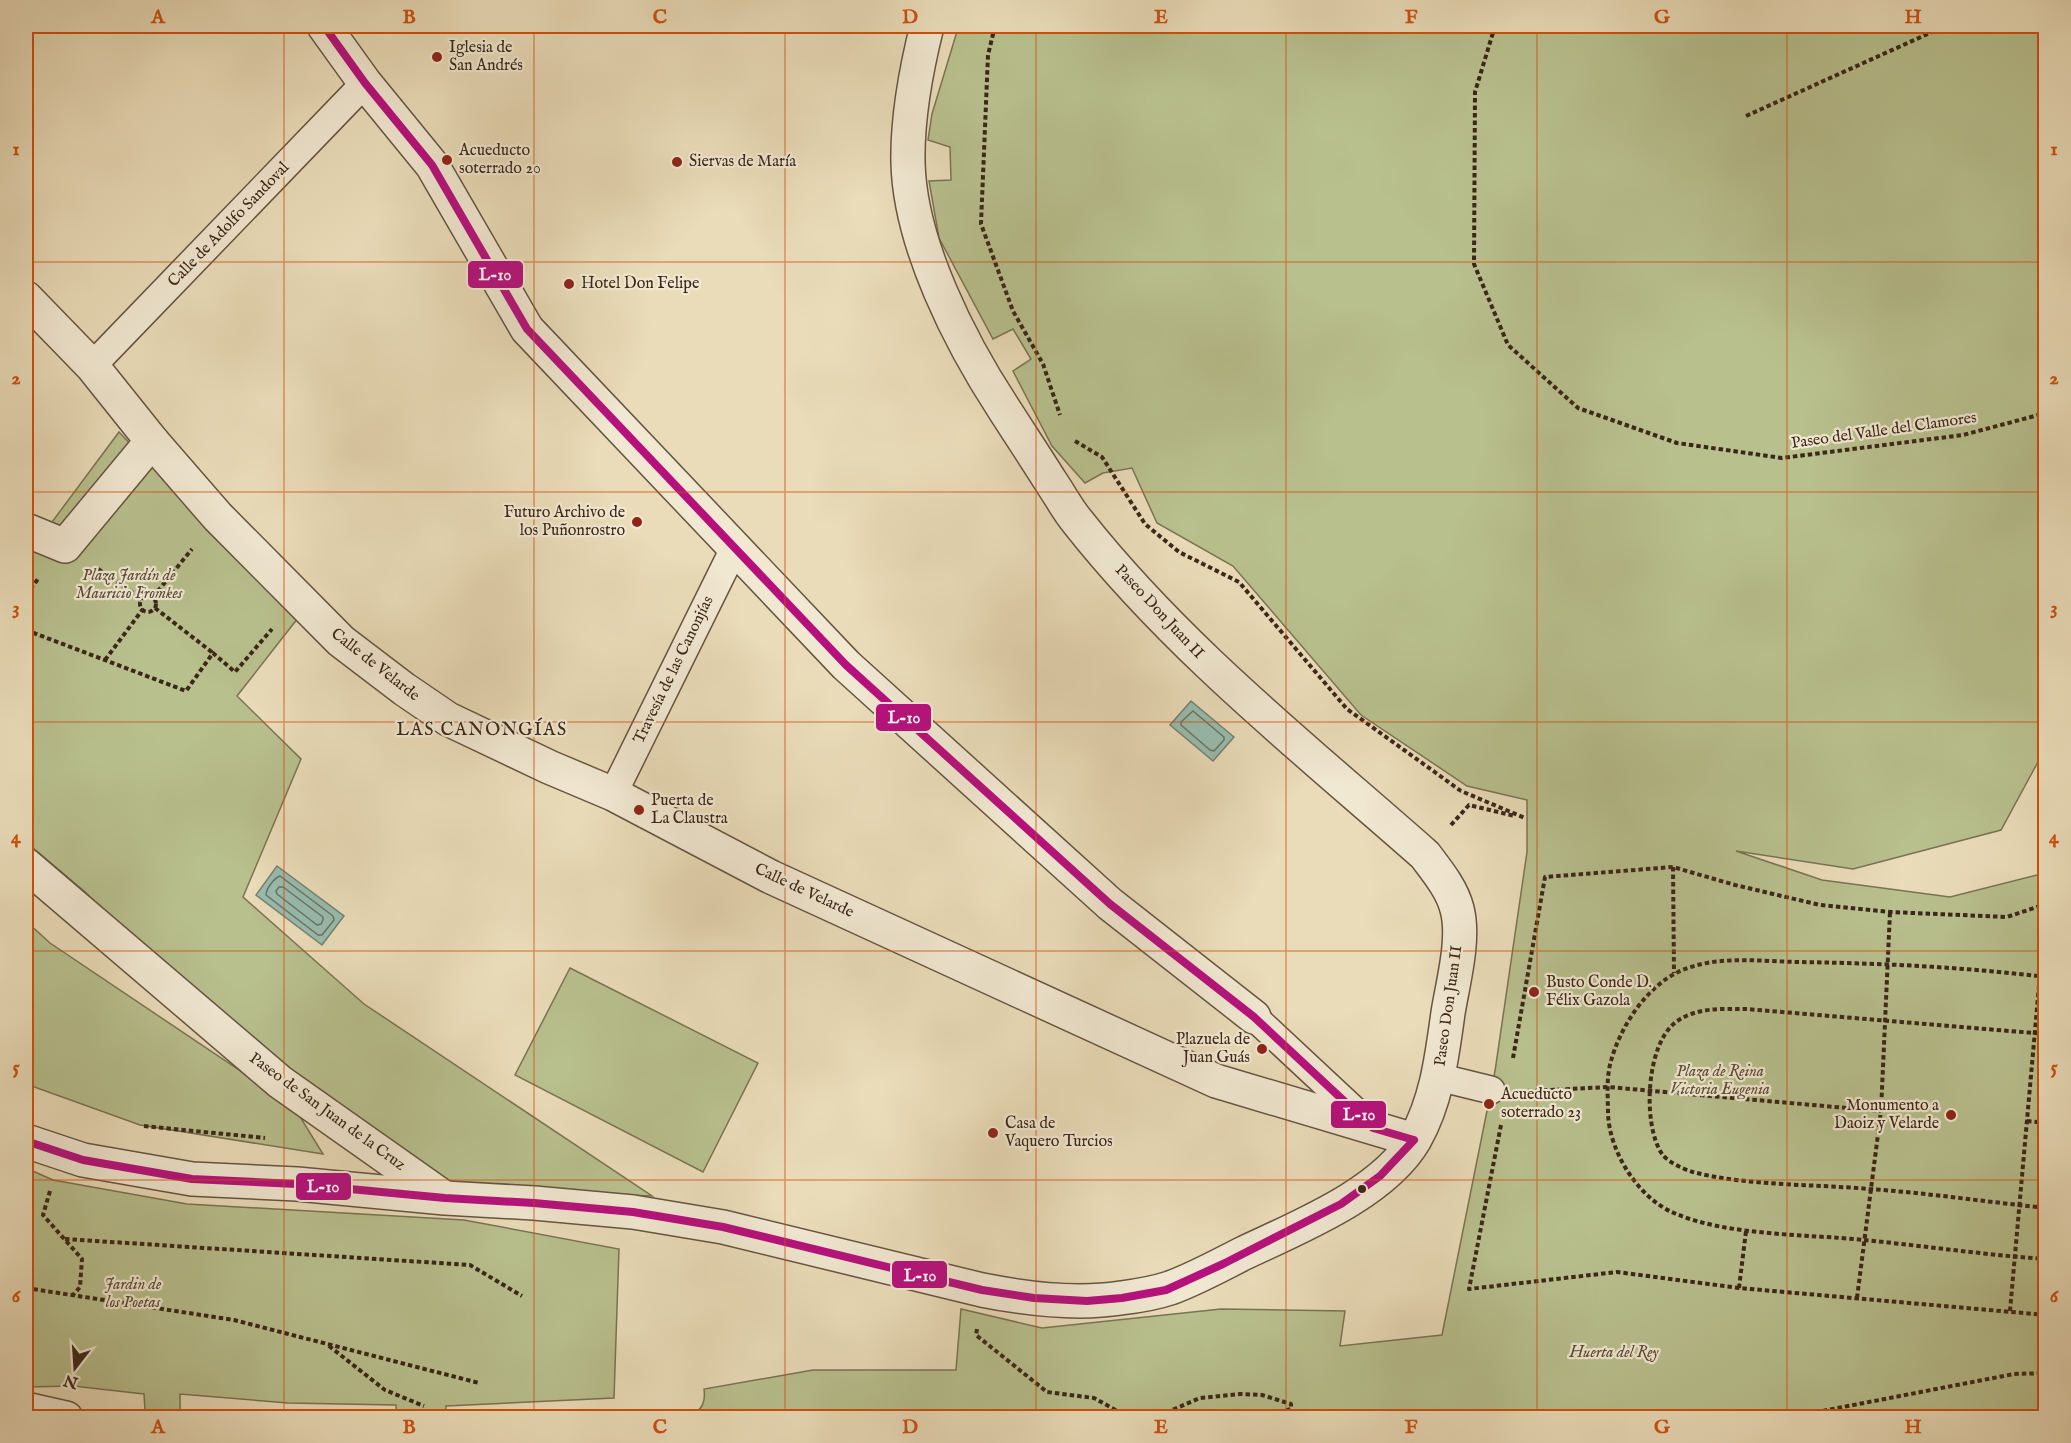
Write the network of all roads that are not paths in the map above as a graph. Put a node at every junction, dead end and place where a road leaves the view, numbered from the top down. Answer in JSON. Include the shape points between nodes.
{"nodes":[{"id":1,"x":324,"y":26,"type":"edge"},
{"id":2,"x":927,"y":26,"type":"edge"},
{"id":3,"x":365,"y":83,"type":"junction"},
{"id":4,"x":26,"y":298,"type":"edge"},
{"id":5,"x":92,"y":366,"type":"junction"},
{"id":6,"x":152,"y":441,"type":"junction"},
{"id":7,"x":26,"y":530,"type":"edge"},
{"id":8,"x":735,"y":546,"type":"junction"},
{"id":9,"x":613,"y":794,"type":"junction"},
{"id":10,"x":26,"y":865,"type":"edge"},
{"id":11,"x":1254,"y":1017,"type":"joint"},
{"id":12,"x":1438,"y":1077,"type":"junction"},
{"id":13,"x":1499,"y":1091,"type":"road end"},
{"id":14,"x":1373,"y":1128,"type":"junction"},
{"id":15,"x":1414,"y":1140,"type":"junction"},
{"id":16,"x":26,"y":1142,"type":"edge"},
{"id":17,"x":445,"y":1198,"type":"junction"},
{"id":18,"x":26,"y":1410,"type":"edge"},
{"id":19,"x":66,"y":1418,"type":"edge"}],
"edges":[{"from":1,"to":3,"type":"street"},
{"from":2,"to":12,"type":"street","name":"Paseo Don Juan II","via":[[910,120],[908,164],[914,206],[930,265],[976,367],[1076,520],[1136,589],[1196,654],[1425,855],[1438,872],[1457,910],[1459,934]]},
{"from":3,"to":5,"type":"street","name":"Calle de Adolfo Sandoval"},
{"from":3,"to":8,"type":"street","via":[[432,165],[527,329]]},
{"from":4,"to":5,"type":"street","name":"Calle de Velarde"},
{"from":5,"to":6,"type":"street","name":"Calle de Velarde"},
{"from":6,"to":7,"type":"street","via":[[65,546]]},
{"from":6,"to":9,"type":"street","name":"Calle de Velarde","via":[[218,517],[341,641],[448,719]]},
{"from":8,"to":9,"type":"street","name":"Travesía de las Canonjías"},
{"from":8,"to":11,"type":"street","via":[[855,673],[1110,904]]},
{"from":9,"to":14,"type":"street","name":"Calle de Velarde","via":[[771,877],[1216,1080]]},
{"from":10,"to":17,"type":"street","name":"Paseo de San Juan de la Cruz","via":[[280,1082]]},
{"from":11,"to":14,"type":"street"},
{"from":12,"to":13,"type":"street"},
{"from":12,"to":15,"type":"street","name":"Paseo Don Juan II"},
{"from":14,"to":15,"type":"street"},
{"from":15,"to":17,"type":"street","name":"Paseo Don Juan II","via":[[1386,1173],[1320,1216],[1170,1288],[1120,1298],[1065,1301],[1017,1297],[723,1227],[633,1212]]},
{"from":16,"to":17,"type":"street","name":"Paseo de San Juan de la Cruz","via":[[83,1160],[192,1179]]},
{"from":18,"to":19,"type":"street"}]}
